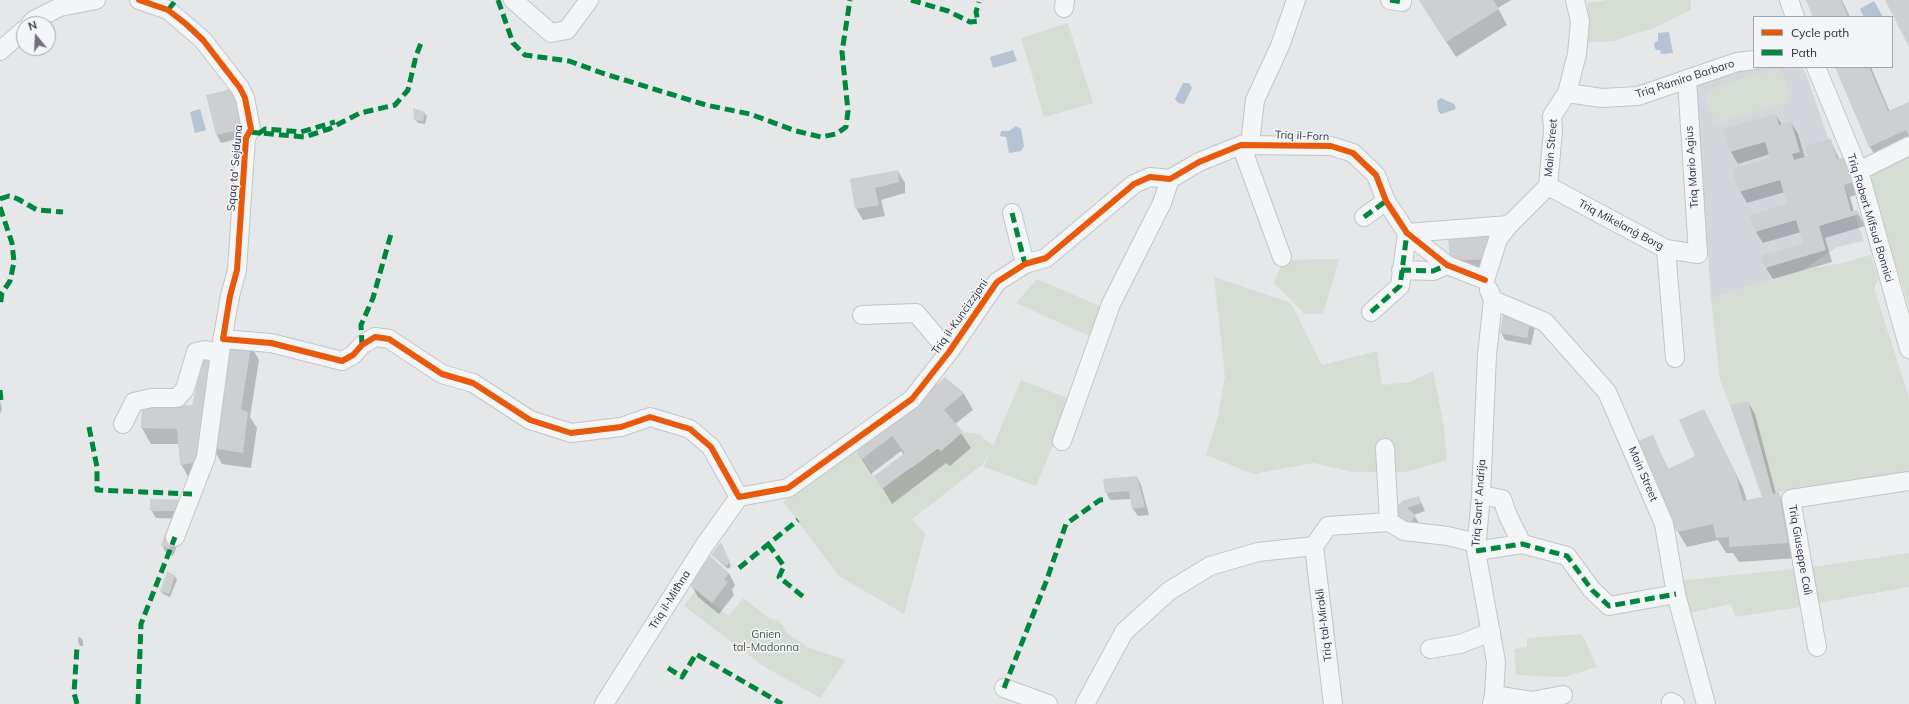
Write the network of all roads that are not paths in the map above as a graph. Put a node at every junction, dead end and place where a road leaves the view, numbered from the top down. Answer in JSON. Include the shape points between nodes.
{"nodes":[{"id":1,"x":96,"y":0,"type":"edge"},
{"id":2,"x":139,"y":0,"type":"edge"},
{"id":3,"x":513,"y":0,"type":"edge"},
{"id":4,"x":589,"y":0,"type":"edge"},
{"id":5,"x":1296,"y":0,"type":"edge"},
{"id":6,"x":1575,"y":0,"type":"edge"},
{"id":7,"x":1789,"y":0,"type":"edge"},
{"id":8,"x":42,"y":16,"type":"edge"},
{"id":9,"x":1795,"y":16,"type":"edge"},
{"id":10,"x":16,"y":37,"type":"edge"},
{"id":11,"x":0,"y":51,"type":"edge"},
{"id":12,"x":1753,"y":60,"type":"edge"},
{"id":13,"x":1816,"y":68,"type":"edge"},
{"id":14,"x":1686,"y":80,"type":"junction"},
{"id":15,"x":1568,"y":93,"type":"junction"},
{"id":16,"x":1246,"y":145,"type":"junction"},
{"id":17,"x":1909,"y":146,"type":"edge"},
{"id":18,"x":1858,"y":171,"type":"junction"},
{"id":19,"x":1170,"y":179,"type":"junction"},
{"id":20,"x":1548,"y":186,"type":"junction"},
{"id":21,"x":1386,"y":201,"type":"junction"},
{"id":22,"x":1012,"y":213,"type":"dead end"},
{"id":23,"x":1364,"y":217,"type":"dead end"},
{"id":24,"x":1509,"y":225,"type":"junction"},
{"id":25,"x":1407,"y":233,"type":"junction"},
{"id":26,"x":1666,"y":249,"type":"junction"},
{"id":27,"x":1698,"y":254,"type":"joint"},
{"id":28,"x":1282,"y":257,"type":"dead end"},
{"id":29,"x":1025,"y":264,"type":"junction"},
{"id":30,"x":1447,"y":265,"type":"junction"},
{"id":31,"x":1401,"y":270,"type":"junction"},
{"id":32,"x":1485,"y":280,"type":"junction"},
{"id":33,"x":1492,"y":300,"type":"junction"},
{"id":34,"x":1370,"y":312,"type":"dead end"},
{"id":35,"x":862,"y":315,"type":"dead end"},
{"id":36,"x":222,"y":346,"type":"junction"},
{"id":37,"x":1909,"y":349,"type":"edge"},
{"id":38,"x":948,"y":352,"type":"junction"},
{"id":39,"x":1675,"y":358,"type":"dead end"},
{"id":40,"x":123,"y":424,"type":"dead end"},
{"id":41,"x":1062,"y":441,"type":"dead end"},
{"id":42,"x":1385,"y":448,"type":"dead end"},
{"id":43,"x":1909,"y":482,"type":"edge"},
{"id":44,"x":1480,"y":495,"type":"junction"},
{"id":45,"x":739,"y":497,"type":"junction"},
{"id":46,"x":1389,"y":522,"type":"junction"},
{"id":47,"x":175,"y":537,"type":"dead end"},
{"id":48,"x":1522,"y":544,"type":"junction"},
{"id":49,"x":1314,"y":546,"type":"junction"},
{"id":50,"x":1476,"y":547,"type":"junction"},
{"id":51,"x":1676,"y":594,"type":"junction"},
{"id":52,"x":1492,"y":632,"type":"junction"},
{"id":53,"x":1818,"y":647,"type":"dead end"},
{"id":54,"x":1430,"y":649,"type":"dead end"},
{"id":55,"x":1004,"y":688,"type":"dead end"},
{"id":56,"x":1563,"y":695,"type":"dead end"},
{"id":57,"x":1493,"y":700,"type":"edge"},
{"id":58,"x":604,"y":704,"type":"edge"},
{"id":59,"x":1048,"y":704,"type":"edge"},
{"id":60,"x":1085,"y":704,"type":"edge"},
{"id":61,"x":1333,"y":704,"type":"edge"},
{"id":62,"x":1706,"y":704,"type":"edge"}],
"edges":[{"from":1,"to":8,"type":"street","via":[[60,7]]},
{"from":2,"to":36,"type":"street","name":"Sqaq ta' Sejduna","via":[[168,10],[186,24],[203,40],[245,98],[250,129],[246,138],[237,270]]},
{"from":3,"to":4,"type":"street","via":[[551,33],[567,30]]},
{"from":5,"to":16,"type":"street","via":[[1280,46],[1255,100]]},
{"from":6,"to":15,"type":"street","name":"Main Street","via":[[1580,21],[1577,54]]},
{"from":7,"to":9,"type":"street"},
{"from":10,"to":11,"type":"street"},
{"from":12,"to":14,"type":"street","name":"Triq Ramiro Barbaro","via":[[1737,62]]},
{"from":13,"to":18,"type":"street","name":"Triq Robert Mifsud Bonnici"},
{"from":14,"to":15,"type":"street","name":"Triq Ramiro Barbaro","via":[[1638,96],[1602,98]]},
{"from":14,"to":27,"type":"street","name":"Triq Mario Agius"},
{"from":15,"to":20,"type":"street","name":"Main Street","via":[[1552,116]]},
{"from":16,"to":19,"type":"street","via":[[1199,162]]},
{"from":16,"to":21,"type":"street","name":"Triq il-Forn","via":[[1331,146],[1353,153],[1376,175]]},
{"from":16,"to":28,"type":"street"},
{"from":17,"to":18,"type":"street"},
{"from":18,"to":37,"type":"street","name":"Triq Robert Mifsud Bonnici"},
{"from":19,"to":29,"type":"street","name":"Triq il-Kunċizzjoni","via":[[1150,177],[1134,184],[1046,258]]},
{"from":19,"to":41,"type":"street","via":[[1162,203],[1111,304]]},
{"from":20,"to":24,"type":"street","name":"Main Street"},
{"from":20,"to":26,"type":"street","name":"Triq Mikelanġ Borg"},
{"from":21,"to":23,"type":"street"},
{"from":21,"to":25,"type":"street","name":"Triq il-Forn"},
{"from":22,"to":29,"type":"street"},
{"from":24,"to":25,"type":"street"},
{"from":24,"to":32,"type":"street","name":"Main Street","via":[[1498,239]]},
{"from":25,"to":30,"type":"street","name":"Triq il-Forn"},
{"from":25,"to":31,"type":"street"},
{"from":26,"to":27,"type":"street","name":"Triq Mikelanġ Borg"},
{"from":26,"to":39,"type":"street"},
{"from":29,"to":38,"type":"street","name":"Triq il-Kunċizzjoni","via":[[997,282]]},
{"from":30,"to":31,"type":"street","via":[[1433,271]]},
{"from":30,"to":32,"type":"street","name":"Triq il-Forn"},
{"from":31,"to":34,"type":"street","via":[[1400,286]]},
{"from":32,"to":33,"type":"street"},
{"from":33,"to":44,"type":"street","name":"Triq Sant' Andrija"},
{"from":33,"to":51,"type":"street","name":"Main Street","via":[[1545,322],[1607,392],[1664,524]]},
{"from":35,"to":38,"type":"street","via":[[916,313]]},
{"from":36,"to":40,"type":"street","via":[[196,352],[185,389],[177,398],[151,398],[134,402]]},
{"from":36,"to":45,"type":"street","via":[[271,342],[342,361],[375,337],[389,339],[442,374],[473,383],[530,420],[571,433],[621,427],[650,416],[690,429],[711,446]]},
{"from":36,"to":47,"type":"street","name":"Sqaq ta' Sejduna","via":[[206,457]]},
{"from":38,"to":45,"type":"street","name":"Triq il-Kunċizzjoni","via":[[912,399],[788,488]]},
{"from":42,"to":46,"type":"street"},
{"from":43,"to":53,"type":"street","name":"Triq Giuseppe Calì","via":[[1791,499]]},
{"from":44,"to":48,"type":"street","via":[[1502,499]]},
{"from":44,"to":50,"type":"street","name":"Triq Sant' Andrija"},
{"from":45,"to":58,"type":"street","name":"Triq il-Mitħna","via":[[704,546]]},
{"from":46,"to":49,"type":"street","via":[[1328,526]]},
{"from":46,"to":50,"type":"street","via":[[1404,531],[1448,536]]},
{"from":48,"to":50,"type":"street"},
{"from":48,"to":51,"type":"street","via":[[1568,556],[1592,590],[1609,606]]},
{"from":49,"to":60,"type":"street","via":[[1258,552],[1210,566],[1169,591],[1124,632]]},
{"from":49,"to":61,"type":"street","name":"Triq tal-Mirakli"},
{"from":50,"to":52,"type":"street","name":"Triq Sant' Andrija"},
{"from":51,"to":62,"type":"street","name":"Main Street"},
{"from":52,"to":54,"type":"street","via":[[1460,644]]},
{"from":52,"to":57,"type":"street","name":"Triq Sant' Andrija","via":[[1496,662]]},
{"from":55,"to":59,"type":"street"},
{"from":56,"to":57,"type":"street","via":[[1532,701]]}]}
